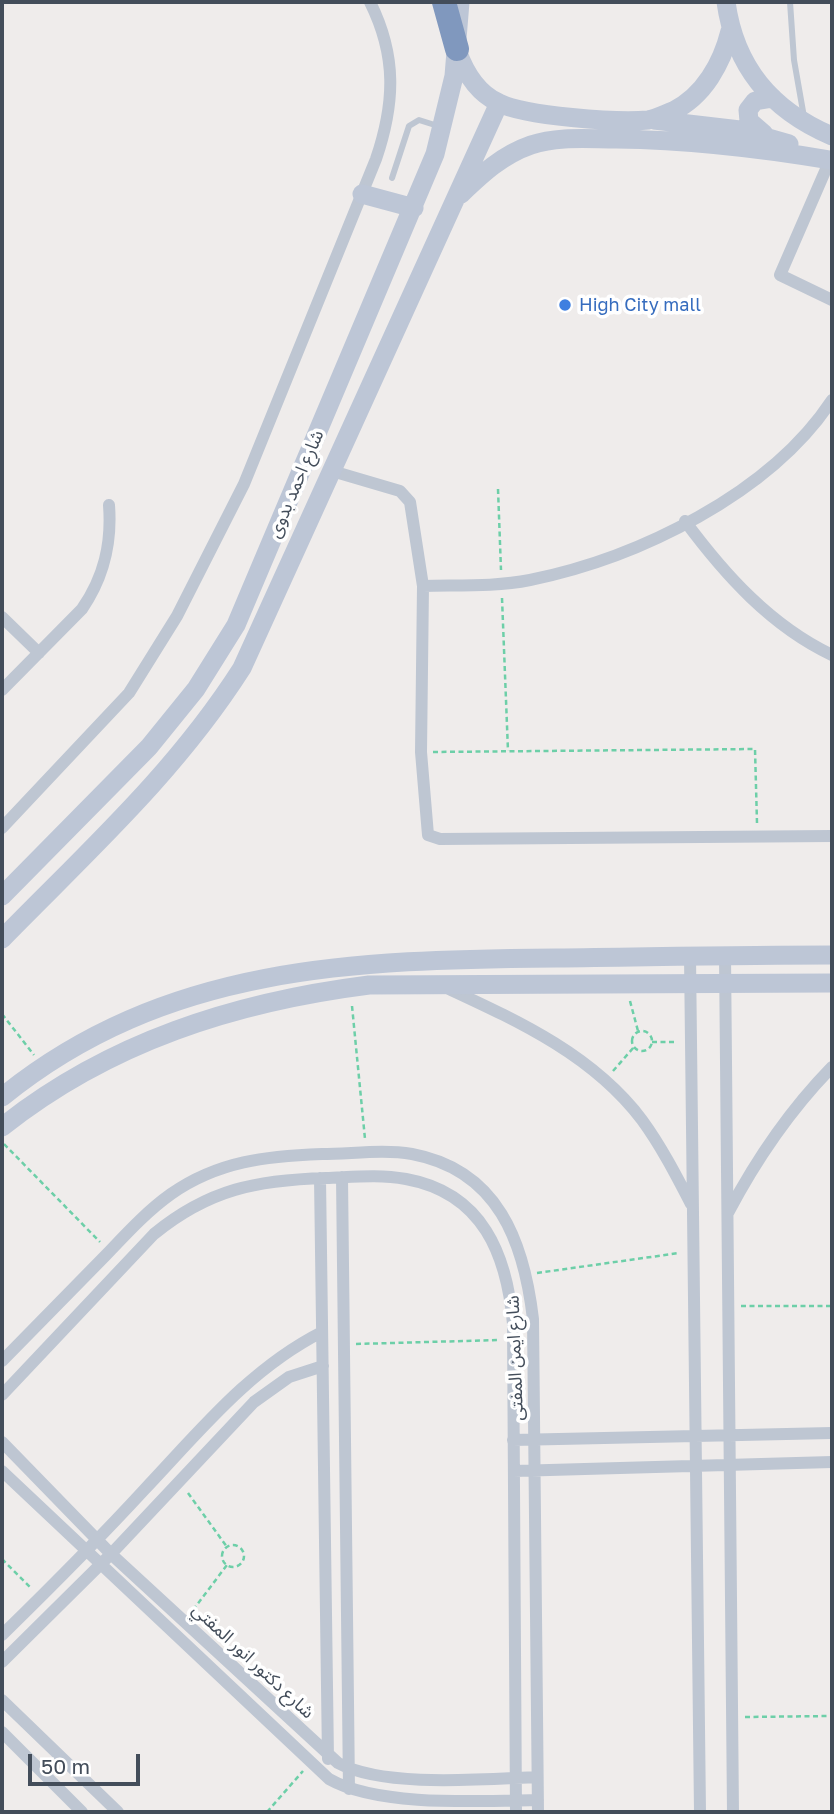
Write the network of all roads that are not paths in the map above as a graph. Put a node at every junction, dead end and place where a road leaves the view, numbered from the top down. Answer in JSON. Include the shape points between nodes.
{"nodes":[{"id":1,"x":370,"y":2,"type":"edge"},
{"id":2,"x":444,"y":2,"type":"edge"},
{"id":3,"x":460,"y":2,"type":"edge"},
{"id":4,"x":726,"y":2,"type":"edge"},
{"id":5,"x":790,"y":2,"type":"edge"},
{"id":6,"x":730,"y":31,"type":"junction"},
{"id":7,"x":457,"y":49,"type":"junction"},
{"id":8,"x":773,"y":99,"type":"junction"},
{"id":9,"x":499,"y":103,"type":"junction"},
{"id":10,"x":650,"y":120,"type":"junction"},
{"id":11,"x":817,"y":126,"type":"edge"},
{"id":12,"x":443,"y":128,"type":"junction"},
{"id":13,"x":766,"y":135,"type":"junction"},
{"id":14,"x":832,"y":136,"type":"edge"},
{"id":15,"x":831,"y":161,"type":"edge"},
{"id":16,"x":392,"y":178,"type":"dead end"},
{"id":17,"x":362,"y":194,"type":"junction"},
{"id":18,"x":453,"y":201,"type":"junction"},
{"id":19,"x":414,"y":208,"type":"junction"},
{"id":20,"x":832,"y":300,"type":"edge"},
{"id":21,"x":832,"y":400,"type":"edge"},
{"id":22,"x":332,"y":471,"type":"junction"},
{"id":23,"x":109,"y":505,"type":"dead end"},
{"id":24,"x":685,"y":522,"type":"junction"},
{"id":25,"x":423,"y":586,"type":"junction"},
{"id":26,"x":2,"y":617,"type":"edge"},
{"id":27,"x":38,"y":653,"type":"junction"},
{"id":28,"x":832,"y":655,"type":"edge"},
{"id":29,"x":2,"y":690,"type":"edge"},
{"id":30,"x":2,"y":828,"type":"edge"},
{"id":31,"x":832,"y":836,"type":"edge"},
{"id":32,"x":2,"y":896,"type":"edge"},
{"id":33,"x":2,"y":939,"type":"edge"},
{"id":34,"x":725,"y":955,"type":"junction"},
{"id":35,"x":832,"y":955,"type":"edge"},
{"id":36,"x":690,"y":956,"type":"junction"},
{"id":37,"x":689,"y":983,"type":"junction"},
{"id":38,"x":723,"y":983,"type":"junction"},
{"id":39,"x":832,"y":983,"type":"edge"},
{"id":40,"x":440,"y":985,"type":"junction"},
{"id":41,"x":832,"y":1067,"type":"edge"},
{"id":42,"x":2,"y":1097,"type":"edge"},
{"id":43,"x":2,"y":1127,"type":"edge"},
{"id":44,"x":342,"y":1177,"type":"junction"},
{"id":45,"x":320,"y":1178,"type":"junction"},
{"id":46,"x":692,"y":1206,"type":"junction"},
{"id":47,"x":726,"y":1217,"type":"junction"},
{"id":48,"x":322,"y":1332,"type":"junction"},
{"id":49,"x":2,"y":1361,"type":"edge"},
{"id":50,"x":323,"y":1366,"type":"junction"},
{"id":51,"x":2,"y":1395,"type":"edge"},
{"id":52,"x":832,"y":1433,"type":"edge"},
{"id":53,"x":695,"y":1436,"type":"junction"},
{"id":54,"x":728,"y":1436,"type":"junction"},
{"id":55,"x":513,"y":1440,"type":"junction"},
{"id":56,"x":536,"y":1440,"type":"junction"},
{"id":57,"x":2,"y":1442,"type":"edge"},
{"id":58,"x":832,"y":1462,"type":"edge"},
{"id":59,"x":695,"y":1464,"type":"junction"},
{"id":60,"x":729,"y":1464,"type":"junction"},
{"id":61,"x":536,"y":1470,"type":"junction"},
{"id":62,"x":2,"y":1471,"type":"edge"},
{"id":63,"x":513,"y":1471,"type":"junction"},
{"id":64,"x":97,"y":1541,"type":"junction"},
{"id":65,"x":86,"y":1552,"type":"junction"},
{"id":66,"x":111,"y":1554,"type":"junction"},
{"id":67,"x":100,"y":1565,"type":"junction"},
{"id":68,"x":2,"y":1635,"type":"edge"},
{"id":69,"x":2,"y":1662,"type":"edge"},
{"id":70,"x":347,"y":1681,"type":"junction"},
{"id":71,"x":327,"y":1682,"type":"junction"},
{"id":72,"x":2,"y":1700,"type":"edge"},
{"id":73,"x":2,"y":1732,"type":"edge"},
{"id":74,"x":328,"y":1756,"type":"junction"},
{"id":75,"x":348,"y":1769,"type":"junction"},
{"id":76,"x":537,"y":1777,"type":"junction"},
{"id":77,"x":516,"y":1778,"type":"junction"},
{"id":78,"x":328,"y":1779,"type":"junction"},
{"id":79,"x":349,"y":1789,"type":"junction"},
{"id":80,"x":516,"y":1806,"type":"edge"},
{"id":81,"x":538,"y":1806,"type":"edge"},
{"id":82,"x":82,"y":1812,"type":"edge"},
{"id":83,"x":118,"y":1812,"type":"edge"},
{"id":84,"x":700,"y":1812,"type":"edge"},
{"id":85,"x":733,"y":1812,"type":"edge"}],
"edges":[{"from":1,"to":17,"type":"street","via":[[388,56],[391,92],[389,120]]},
{"from":2,"to":7,"type":"highway"},
{"from":3,"to":7,"type":"street","name":"شارع احمد بدوى"},
{"from":4,"to":6,"type":"street"},
{"from":5,"to":11,"type":"lane","via":[[794,60]]},
{"from":6,"to":8,"type":"street","via":[[754,78]]},
{"from":6,"to":10,"type":"street","via":[[714,72],[700,91]]},
{"from":7,"to":9,"type":"street","via":[[472,81]]},
{"from":7,"to":12,"type":"street","name":"شارع احمد بدوى"},
{"from":8,"to":11,"type":"street"},
{"from":8,"to":13,"type":"street","via":[[755,101],[748,110],[749,121]]},
{"from":9,"to":10,"type":"street","via":[[522,110]]},
{"from":9,"to":18,"type":"street","name":"شارع احمد بدوى"},
{"from":10,"to":13,"type":"street"},
{"from":11,"to":14,"type":"street"},
{"from":12,"to":16,"type":"lane","via":[[419,120],[412,123]]},
{"from":12,"to":19,"type":"street","name":"شارع احمد بدوى"},
{"from":13,"to":15,"type":"street"},
{"from":15,"to":18,"type":"street","via":[[677,140],[554,141],[531,145],[492,165]]},
{"from":15,"to":20,"type":"street","via":[[780,275]]},
{"from":17,"to":19,"type":"street"},
{"from":17,"to":30,"type":"street","via":[[244,484],[177,616],[129,693]]},
{"from":18,"to":22,"type":"street","name":"شارع احمد بدوى"},
{"from":19,"to":32,"type":"street","name":"شارع احمد بدوى","via":[[236,625],[196,689],[149,747]]},
{"from":21,"to":24,"type":"street","via":[[790,450],[758,478]]},
{"from":22,"to":25,"type":"street","via":[[405,495],[410,502]]},
{"from":22,"to":33,"type":"street","name":"شارع احمد بدوى","via":[[242,668],[212,714],[166,772]]},
{"from":23,"to":27,"type":"street","via":[[107,554],[97,584],[82,609]]},
{"from":24,"to":25,"type":"street","via":[[610,556],[530,580]]},
{"from":24,"to":28,"type":"street","via":[[748,596]]},
{"from":25,"to":31,"type":"street","via":[[421,752],[426,832],[436,839]]},
{"from":26,"to":27,"type":"street"},
{"from":27,"to":29,"type":"street"},
{"from":34,"to":35,"type":"street"},
{"from":34,"to":36,"type":"street"},
{"from":34,"to":38,"type":"street"},
{"from":36,"to":37,"type":"street"},
{"from":36,"to":42,"type":"street","via":[[410,959],[272,976],[217,988],[109,1030]]},
{"from":37,"to":38,"type":"street"},
{"from":37,"to":40,"type":"street"},
{"from":37,"to":46,"type":"street"},
{"from":38,"to":39,"type":"street"},
{"from":38,"to":47,"type":"street"},
{"from":40,"to":43,"type":"street","via":[[298,994],[228,1011],[178,1028],[81,1074]]},
{"from":40,"to":46,"type":"street","via":[[560,1046],[605,1081],[641,1119]]},
{"from":41,"to":47,"type":"street","via":[[796,1104],[757,1158]]},
{"from":44,"to":45,"type":"street","name":"شارع ايمن المفتى"},
{"from":44,"to":55,"type":"street","name":"شارع ايمن المفتى","via":[[408,1179],[452,1198],[472,1214],[500,1255],[510,1288]]},
{"from":44,"to":70,"type":"street"},
{"from":45,"to":48,"type":"street"},
{"from":45,"to":51,"type":"street","name":"شارع ايمن المفتى","via":[[226,1191],[176,1216]]},
{"from":46,"to":53,"type":"street"},
{"from":47,"to":54,"type":"street"},
{"from":48,"to":50,"type":"street"},
{"from":48,"to":64,"type":"street","via":[[284,1353],[242,1386]]},
{"from":49,"to":56,"type":"street","name":"شارع ايمن المفتى","via":[[170,1194],[200,1176],[267,1156],[410,1154],[462,1173],[504,1217],[520,1246],[533,1319]]},
{"from":50,"to":66,"type":"street","via":[[289,1377],[263,1395]]},
{"from":50,"to":71,"type":"street"},
{"from":52,"to":54,"type":"street"},
{"from":53,"to":54,"type":"street"},
{"from":53,"to":56,"type":"street"},
{"from":53,"to":59,"type":"street"},
{"from":54,"to":60,"type":"street"},
{"from":55,"to":56,"type":"street"},
{"from":55,"to":63,"type":"street","name":"شارع ايمن المفتى"},
{"from":56,"to":61,"type":"street","name":"شارع ايمن المفتى"},
{"from":57,"to":64,"type":"street","name":"شارع دكتور انور المفتي"},
{"from":58,"to":60,"type":"street"},
{"from":59,"to":60,"type":"street"},
{"from":59,"to":61,"type":"street"},
{"from":59,"to":84,"type":"street"},
{"from":60,"to":85,"type":"street"},
{"from":61,"to":63,"type":"street"},
{"from":61,"to":76,"type":"street","name":"شارع ايمن المفتى"},
{"from":62,"to":65,"type":"street","name":"شارع دكتور انور المفتي"},
{"from":63,"to":77,"type":"street","name":"شارع ايمن المفتى"},
{"from":64,"to":65,"type":"street"},
{"from":64,"to":66,"type":"street","name":"شارع دكتور انور المفتي"},
{"from":65,"to":67,"type":"street","name":"شارع دكتور انور المفتي"},
{"from":65,"to":68,"type":"street"},
{"from":66,"to":67,"type":"street"},
{"from":66,"to":74,"type":"street","name":"شارع دكتور انور المفتي"},
{"from":67,"to":69,"type":"street"},
{"from":67,"to":78,"type":"street","name":"شارع دكتور انور المفتي"},
{"from":70,"to":71,"type":"street"},
{"from":70,"to":75,"type":"street"},
{"from":71,"to":74,"type":"street"},
{"from":72,"to":83,"type":"street"},
{"from":73,"to":82,"type":"street"},
{"from":74,"to":75,"type":"street","name":"شارع دكتور انور المفتي"},
{"from":74,"to":78,"type":"street"},
{"from":75,"to":77,"type":"street","name":"شارع دكتور انور المفتي","via":[[396,1779]]},
{"from":75,"to":79,"type":"street"},
{"from":76,"to":77,"type":"street","name":"شارع دكتور انور المفتي"},
{"from":76,"to":81,"type":"street","name":"شارع ايمن المفتى"},
{"from":77,"to":80,"type":"street","name":"شارع ايمن المفتى"},
{"from":78,"to":79,"type":"street","name":"شارع دكتور انور المفتي"},
{"from":79,"to":80,"type":"street","name":"شارع دكتور انور المفتي","via":[[385,1797]]},
{"from":80,"to":81,"type":"street","name":"شارع دكتور انور المفتي"}]}
